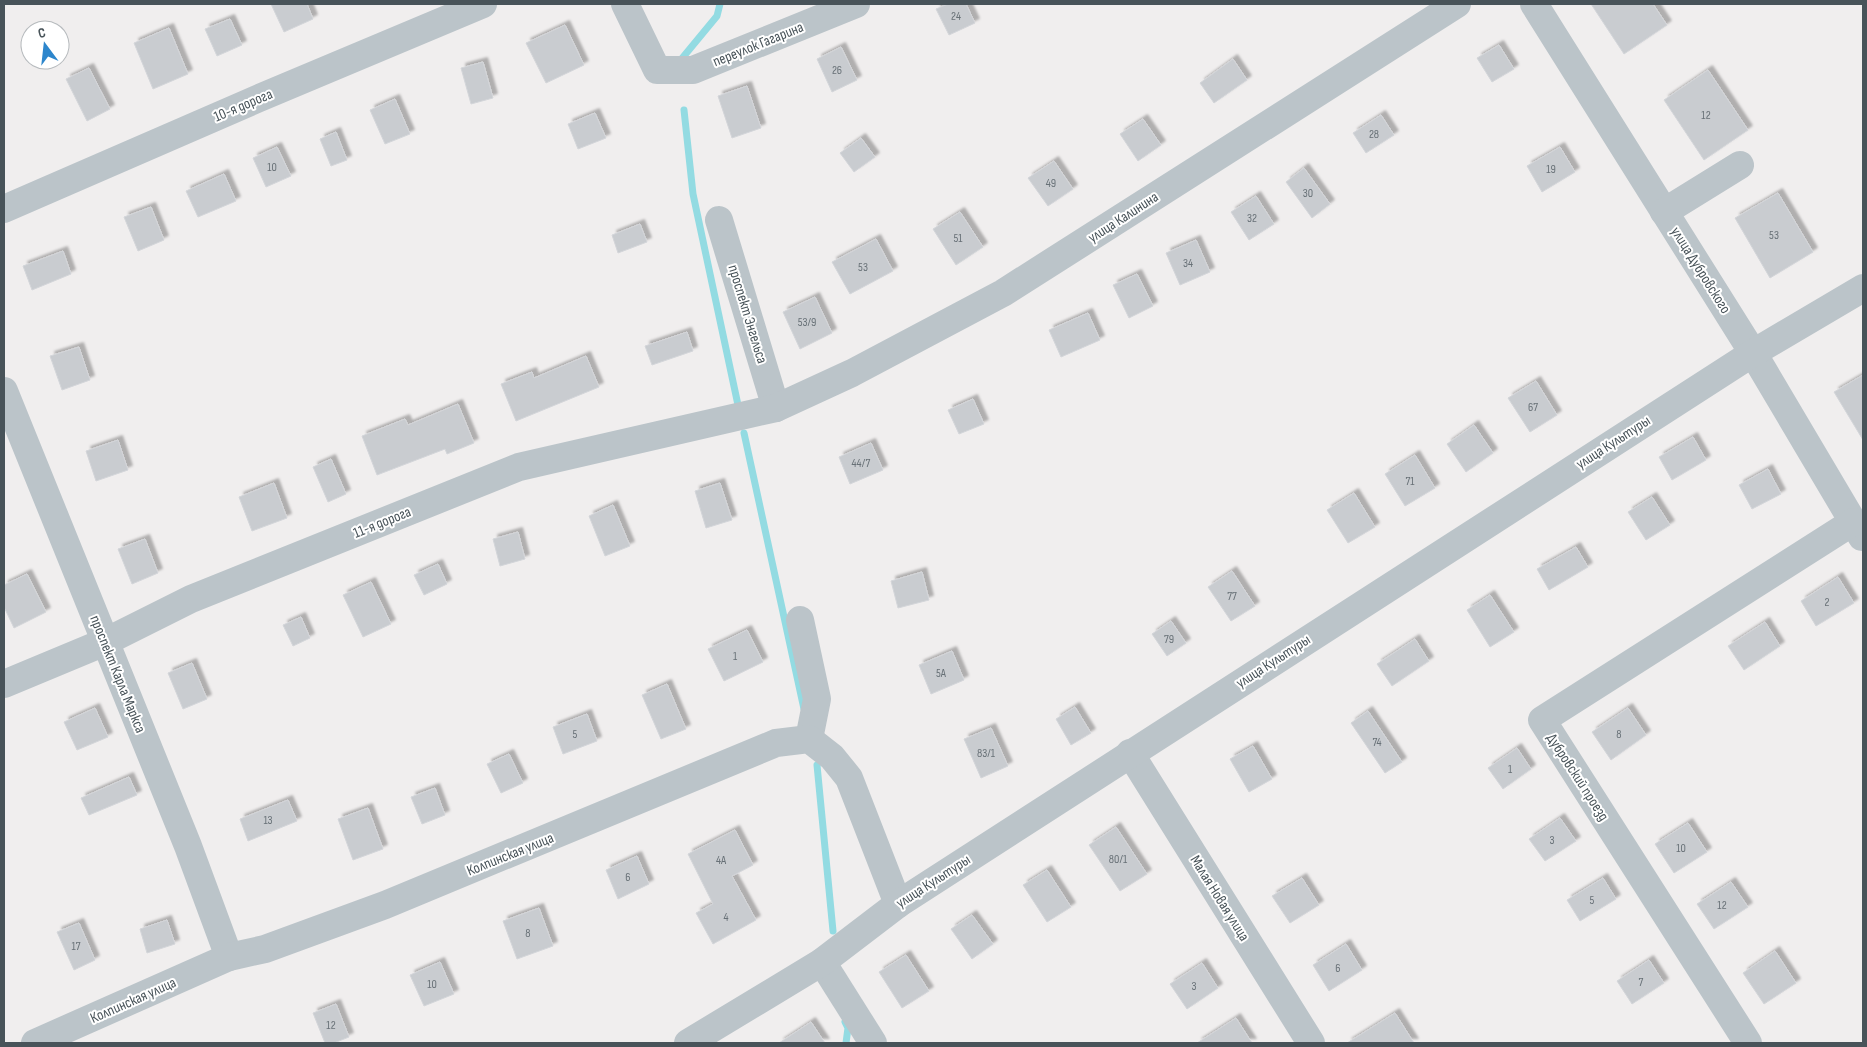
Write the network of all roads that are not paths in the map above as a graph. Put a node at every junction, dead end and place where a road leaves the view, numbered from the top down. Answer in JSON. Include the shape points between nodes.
{"nodes":[{"id":1,"x":483,"y":4,"type":"edge"},
{"id":2,"x":626,"y":4,"type":"edge"},
{"id":3,"x":856,"y":4,"type":"edge"},
{"id":4,"x":1457,"y":4,"type":"edge"},
{"id":5,"x":1534,"y":4,"type":"edge"},
{"id":6,"x":1740,"y":165,"type":"dead end"},
{"id":7,"x":4,"y":209,"type":"edge"},
{"id":8,"x":1664,"y":212,"type":"junction"},
{"id":9,"x":719,"y":220,"type":"dead end"},
{"id":10,"x":1863,"y":288,"type":"edge"},
{"id":11,"x":1753,"y":353,"type":"junction"},
{"id":12,"x":4,"y":391,"type":"edge"},
{"id":13,"x":776,"y":408,"type":"junction"},
{"id":14,"x":1858,"y":530,"type":"edge"},
{"id":15,"x":800,"y":620,"type":"dead end"},
{"id":16,"x":105,"y":642,"type":"junction"},
{"id":17,"x":4,"y":684,"type":"edge"},
{"id":18,"x":809,"y":739,"type":"junction"},
{"id":19,"x":1130,"y":753,"type":"junction"},
{"id":20,"x":898,"y":904,"type":"junction"},
{"id":21,"x":229,"y":957,"type":"junction"},
{"id":22,"x":822,"y":962,"type":"junction"},
{"id":23,"x":35,"y":1043,"type":"edge"},
{"id":24,"x":688,"y":1043,"type":"edge"},
{"id":25,"x":873,"y":1043,"type":"edge"},
{"id":26,"x":1311,"y":1043,"type":"edge"},
{"id":27,"x":1748,"y":1043,"type":"edge"}],
"edges":[{"from":1,"to":7,"type":"street","name":"10-я дорога"},
{"from":2,"to":3,"type":"street","name":"переулок Гагарина","via":[[657,70],[693,70]]},
{"from":4,"to":13,"type":"street","name":"улица Калинина","via":[[1003,293],[852,373]]},
{"from":5,"to":8,"type":"street","name":"улица Дубровского"},
{"from":6,"to":8,"type":"street"},
{"from":8,"to":11,"type":"street","name":"улица Дубровского"},
{"from":9,"to":13,"type":"street","name":"проспект Энгельса"},
{"from":10,"to":11,"type":"street","name":"улица Культуры"},
{"from":11,"to":14,"type":"street","name":"улица Дубровского"},
{"from":11,"to":19,"type":"street","name":"улица Культуры"},
{"from":12,"to":16,"type":"street","name":"проспект Карла Маркса"},
{"from":13,"to":16,"type":"street","name":"11-я дорога","via":[[519,467],[191,599]]},
{"from":14,"to":27,"type":"street","name":"Дубровский проезд","via":[[1542,720]]},
{"from":15,"to":18,"type":"street","via":[[817,699]]},
{"from":16,"to":17,"type":"street","name":"11-я дорога"},
{"from":16,"to":21,"type":"street","name":"проспект Карла Маркса","via":[[188,846]]},
{"from":18,"to":20,"type":"street","via":[[849,778]]},
{"from":18,"to":21,"type":"street","name":"Колпинская улица","via":[[776,743],[386,905],[265,949]]},
{"from":19,"to":20,"type":"street","name":"улица Культуры"},
{"from":19,"to":26,"type":"street","name":"Малая Новая улица"},
{"from":20,"to":22,"type":"street","name":"улица Культуры"},
{"from":21,"to":23,"type":"street","name":"Колпинская улица"},
{"from":22,"to":24,"type":"street","name":"улица Культуры"},
{"from":22,"to":25,"type":"street"}]}
